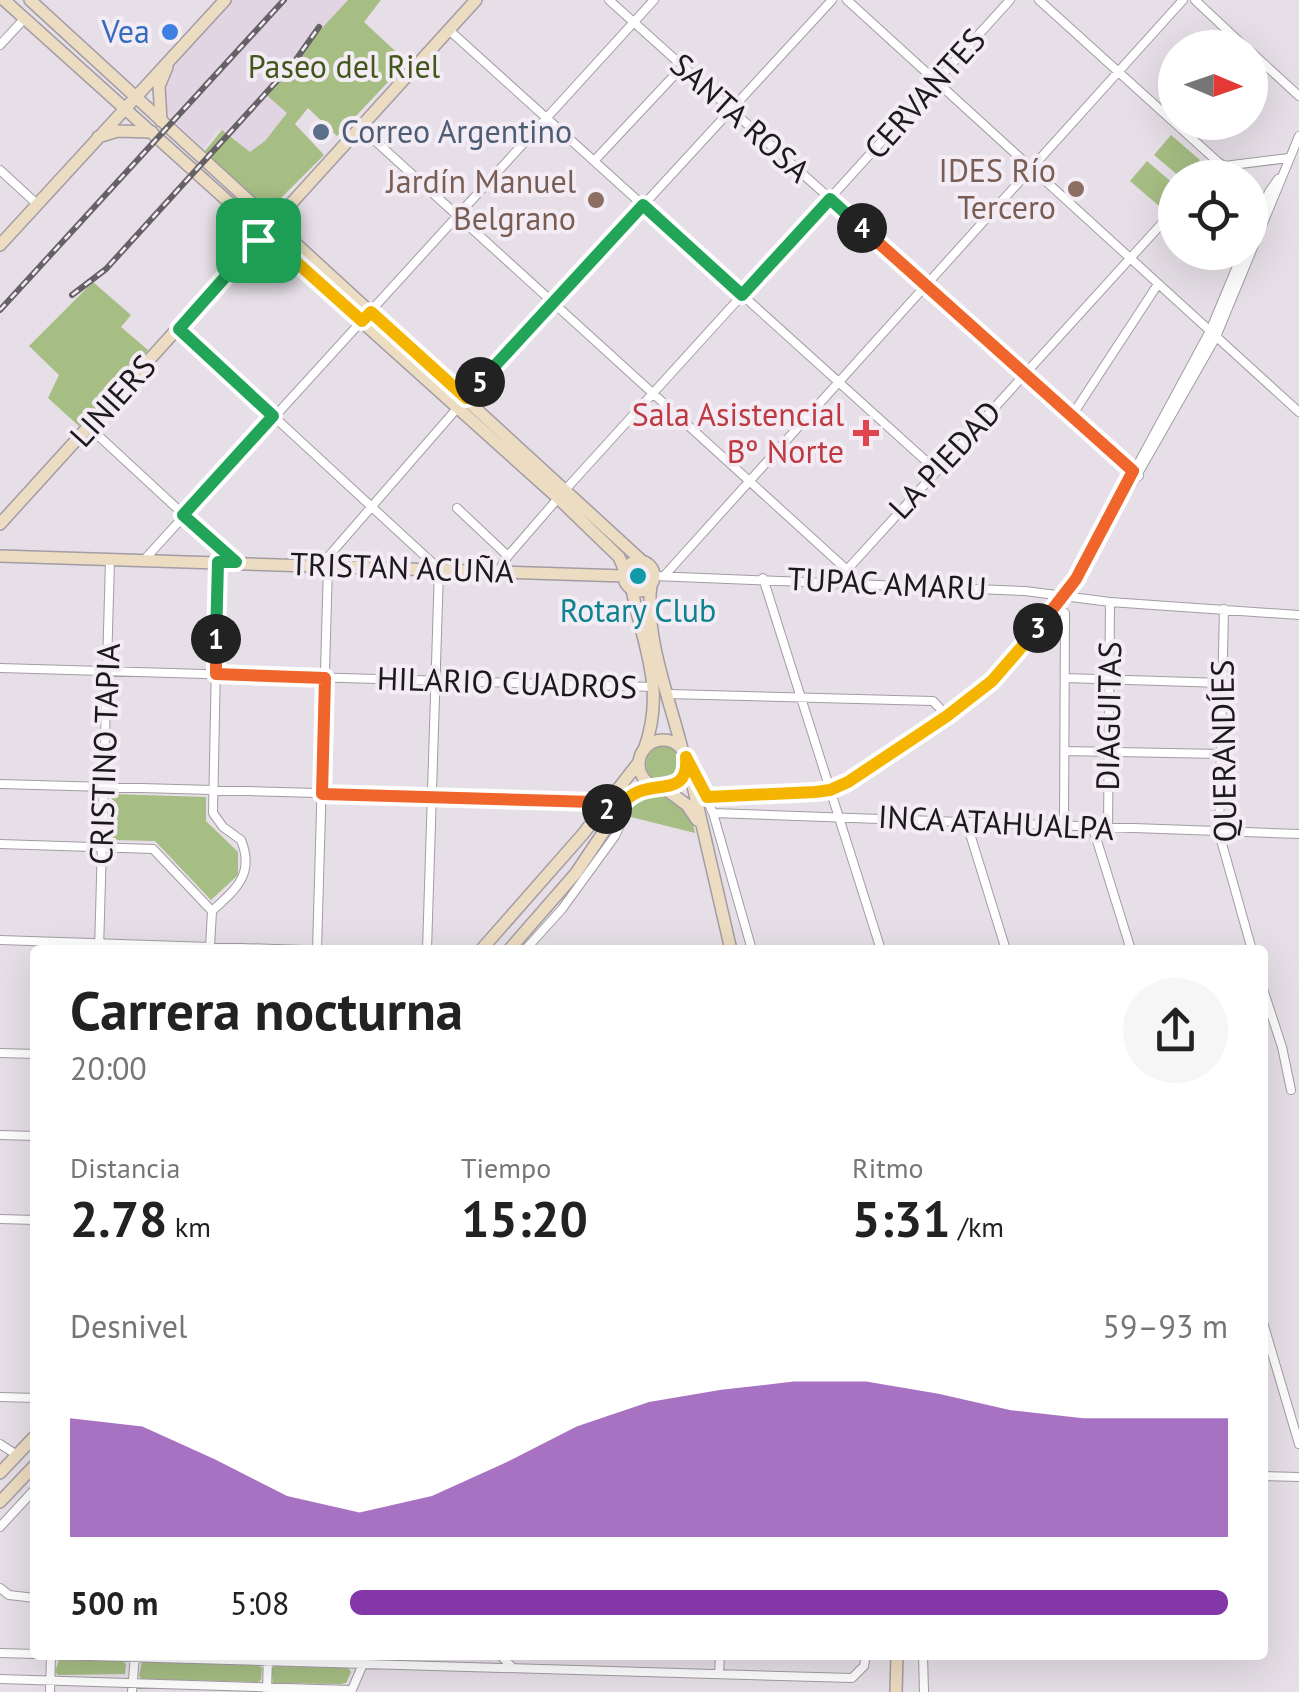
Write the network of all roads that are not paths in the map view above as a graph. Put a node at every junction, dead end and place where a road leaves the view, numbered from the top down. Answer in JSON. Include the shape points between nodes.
{"nodes":[{"id":1,"x":4,"y":0,"type":"edge"},
{"id":2,"x":224,"y":0,"type":"edge"},
{"id":3,"x":476,"y":0,"type":"edge"},
{"id":4,"x":609,"y":0,"type":"edge"},
{"id":5,"x":654,"y":0,"type":"edge"},
{"id":6,"x":832,"y":0,"type":"edge"},
{"id":7,"x":847,"y":0,"type":"edge"},
{"id":8,"x":1010,"y":0,"type":"edge"},
{"id":9,"x":1039,"y":0,"type":"edge"},
{"id":10,"x":1183,"y":0,"type":"edge"},
{"id":11,"x":1195,"y":0,"type":"edge"},
{"id":12,"x":36,"y":2,"type":"edge"},
{"id":13,"x":24,"y":18,"type":"junction"},
{"id":14,"x":634,"y":22,"type":"junction"},
{"id":15,"x":449,"y":30,"type":"junction"},
{"id":16,"x":1227,"y":30,"type":"edge"},
{"id":17,"x":0,"y":46,"type":"edge"},
{"id":18,"x":170,"y":59,"type":"junction"},
{"id":19,"x":683,"y":66,"type":"junction"},
{"id":20,"x":1268,"y":67,"type":"edge"},
{"id":21,"x":1118,"y":72,"type":"junction"},
{"id":22,"x":936,"y":82,"type":"junction"},
{"id":23,"x":1299,"y":96,"type":"edge"},
{"id":24,"x":134,"y":98,"type":"junction"},
{"id":25,"x":124,"y":108,"type":"junction"},
{"id":26,"x":731,"y":110,"type":"junction"},
{"id":27,"x":547,"y":118,"type":"junction"},
{"id":28,"x":161,"y":121,"type":"junction"},
{"id":29,"x":360,"y":127,"type":"junction"},
{"id":30,"x":152,"y":132,"type":"junction"},
{"id":31,"x":1299,"y":136,"type":"edge"},
{"id":32,"x":98,"y":137,"type":"junction"},
{"id":33,"x":1290,"y":158,"type":"junction"},
{"id":34,"x":1216,"y":160,"type":"edge"},
{"id":35,"x":594,"y":161,"type":"junction"},
{"id":36,"x":1268,"y":161,"type":"edge"},
{"id":37,"x":1031,"y":168,"type":"junction"},
{"id":38,"x":0,"y":170,"type":"edge"},
{"id":39,"x":1284,"y":172,"type":"junction"},
{"id":40,"x":1268,"y":194,"type":"edge"},
{"id":41,"x":830,"y":199,"type":"junction"},
{"id":42,"x":37,"y":204,"type":"junction"},
{"id":43,"x":643,"y":205,"type":"junction"},
{"id":44,"x":458,"y":216,"type":"junction"},
{"id":45,"x":269,"y":228,"type":"junction"},
{"id":46,"x":1158,"y":228,"type":"edge"},
{"id":47,"x":0,"y":244,"type":"edge"},
{"id":48,"x":1130,"y":258,"type":"junction"},
{"id":49,"x":1236,"y":270,"type":"edge"},
{"id":50,"x":1158,"y":284,"type":"junction"},
{"id":51,"x":925,"y":285,"type":"junction"},
{"id":52,"x":742,"y":295,"type":"junction"},
{"id":53,"x":554,"y":302,"type":"junction"},
{"id":54,"x":367,"y":317,"type":"junction"},
{"id":55,"x":179,"y":329,"type":"junction"},
{"id":56,"x":1213,"y":334,"type":"junction"},
{"id":57,"x":1024,"y":374,"type":"junction"},
{"id":58,"x":838,"y":382,"type":"junction"},
{"id":59,"x":654,"y":394,"type":"junction"},
{"id":60,"x":462,"y":403,"type":"junction"},
{"id":61,"x":1299,"y":412,"type":"edge"},
{"id":62,"x":273,"y":416,"type":"junction"},
{"id":63,"x":1071,"y":416,"type":"junction"},
{"id":64,"x":89,"y":428,"type":"junction"},
{"id":65,"x":936,"y":470,"type":"junction"},
{"id":66,"x":1136,"y":474,"type":"junction"},
{"id":67,"x":749,"y":480,"type":"junction"},
{"id":68,"x":562,"y":494,"type":"junction"},
{"id":69,"x":372,"y":506,"type":"junction"},
{"id":70,"x":457,"y":508,"type":"dead end"},
{"id":71,"x":183,"y":515,"type":"junction"},
{"id":72,"x":0,"y":524,"type":"edge"},
{"id":73,"x":0,"y":556,"type":"edge"},
{"id":74,"x":508,"y":556,"type":"junction"},
{"id":75,"x":110,"y":559,"type":"junction"},
{"id":76,"x":144,"y":560,"type":"junction"},
{"id":77,"x":642,"y":561,"type":"junction"},
{"id":78,"x":218,"y":562,"type":"junction"},
{"id":79,"x":236,"y":562,"type":"junction"},
{"id":80,"x":325,"y":566,"type":"junction"},
{"id":81,"x":439,"y":569,"type":"junction"},
{"id":82,"x":846,"y":569,"type":"junction"},
{"id":83,"x":498,"y":572,"type":"junction"},
{"id":84,"x":624,"y":573,"type":"junction"},
{"id":85,"x":763,"y":578,"type":"junction"},
{"id":86,"x":656,"y":579,"type":"junction"},
{"id":87,"x":845,"y":581,"type":"junction"},
{"id":88,"x":632,"y":590,"type":"junction"},
{"id":89,"x":1064,"y":596,"type":"junction"},
{"id":90,"x":1110,"y":602,"type":"junction"},
{"id":91,"x":1224,"y":609,"type":"junction"},
{"id":92,"x":1065,"y":613,"type":"dead end"},
{"id":93,"x":1299,"y":615,"type":"edge"},
{"id":94,"x":0,"y":668,"type":"edge"},
{"id":95,"x":107,"y":671,"type":"junction"},
{"id":96,"x":216,"y":674,"type":"junction"},
{"id":97,"x":325,"y":678,"type":"junction"},
{"id":98,"x":1065,"y":678,"type":"junction"},
{"id":99,"x":1110,"y":680,"type":"junction"},
{"id":100,"x":436,"y":681,"type":"junction"},
{"id":101,"x":1222,"y":683,"type":"junction"},
{"id":102,"x":654,"y":687,"type":"junction"},
{"id":103,"x":669,"y":694,"type":"junction"},
{"id":104,"x":802,"y":697,"type":"junction"},
{"id":105,"x":947,"y":716,"type":"junction"},
{"id":106,"x":1065,"y":751,"type":"junction"},
{"id":107,"x":1108,"y":752,"type":"junction"},
{"id":108,"x":1220,"y":754,"type":"junction"},
{"id":109,"x":642,"y":756,"type":"junction"},
{"id":110,"x":685,"y":756,"type":"junction"},
{"id":111,"x":0,"y":784,"type":"edge"},
{"id":112,"x":104,"y":788,"type":"junction"},
{"id":113,"x":661,"y":788,"type":"junction"},
{"id":114,"x":212,"y":790,"type":"junction"},
{"id":115,"x":830,"y":790,"type":"junction"},
{"id":116,"x":322,"y":794,"type":"junction"},
{"id":117,"x":432,"y":797,"type":"junction"},
{"id":118,"x":707,"y":797,"type":"junction"},
{"id":119,"x":609,"y":811,"type":"junction"},
{"id":120,"x":712,"y":813,"type":"junction"},
{"id":121,"x":838,"y":816,"type":"junction"},
{"id":122,"x":966,"y":821,"type":"junction"},
{"id":123,"x":700,"y":823,"type":"junction"},
{"id":124,"x":1064,"y":824,"type":"junction"},
{"id":125,"x":1094,"y":828,"type":"junction"},
{"id":126,"x":1108,"y":829,"type":"junction"},
{"id":127,"x":1219,"y":832,"type":"junction"},
{"id":128,"x":1299,"y":834,"type":"edge"},
{"id":129,"x":0,"y":844,"type":"edge"},
{"id":130,"x":102,"y":848,"type":"junction"},
{"id":131,"x":212,"y":911,"type":"junction"},
{"id":132,"x":0,"y":940,"type":"edge"},
{"id":133,"x":71,"y":945,"type":"edge"},
{"id":134,"x":99,"y":945,"type":"edge"},
{"id":135,"x":214,"y":945,"type":"edge"},
{"id":136,"x":317,"y":945,"type":"edge"},
{"id":137,"x":427,"y":945,"type":"edge"},
{"id":138,"x":486,"y":945,"type":"edge"},
{"id":139,"x":513,"y":945,"type":"edge"},
{"id":140,"x":530,"y":945,"type":"edge"},
{"id":141,"x":730,"y":945,"type":"edge"},
{"id":142,"x":751,"y":945,"type":"edge"},
{"id":143,"x":879,"y":945,"type":"edge"},
{"id":144,"x":1004,"y":945,"type":"edge"},
{"id":145,"x":1129,"y":945,"type":"edge"},
{"id":146,"x":1251,"y":945,"type":"edge"},
{"id":147,"x":1268,"y":1004,"type":"edge"},
{"id":148,"x":0,"y":1052,"type":"edge"},
{"id":149,"x":30,"y":1054,"type":"edge"},
{"id":150,"x":1291,"y":1090,"type":"dead end"},
{"id":151,"x":0,"y":1135,"type":"edge"},
{"id":152,"x":30,"y":1136,"type":"edge"},
{"id":153,"x":0,"y":1219,"type":"edge"},
{"id":154,"x":30,"y":1220,"type":"edge"},
{"id":155,"x":1268,"y":1338,"type":"edge"},
{"id":156,"x":1268,"y":1370,"type":"edge"},
{"id":157,"x":1278,"y":1370,"type":"junction"},
{"id":158,"x":0,"y":1396,"type":"edge"},
{"id":159,"x":30,"y":1398,"type":"edge"},
{"id":160,"x":30,"y":1441,"type":"edge"},
{"id":161,"x":0,"y":1444,"type":"edge"},
{"id":162,"x":1299,"y":1444,"type":"edge"},
{"id":163,"x":16,"y":1455,"type":"junction"},
{"id":164,"x":30,"y":1469,"type":"edge"},
{"id":165,"x":0,"y":1472,"type":"edge"},
{"id":166,"x":1268,"y":1476,"type":"edge"},
{"id":167,"x":1299,"y":1477,"type":"edge"},
{"id":168,"x":30,"y":1495,"type":"edge"},
{"id":169,"x":0,"y":1502,"type":"edge"},
{"id":170,"x":19,"y":1507,"type":"junction"},
{"id":171,"x":30,"y":1508,"type":"edge"},
{"id":172,"x":0,"y":1527,"type":"edge"},
{"id":173,"x":0,"y":1588,"type":"edge"},
{"id":174,"x":30,"y":1598,"type":"edge"},
{"id":175,"x":0,"y":1653,"type":"edge"},
{"id":176,"x":30,"y":1654,"type":"edge"},
{"id":177,"x":52,"y":1660,"type":"edge"},
{"id":178,"x":134,"y":1660,"type":"edge"},
{"id":179,"x":268,"y":1660,"type":"edge"},
{"id":180,"x":300,"y":1660,"type":"edge"},
{"id":181,"x":378,"y":1660,"type":"edge"},
{"id":182,"x":505,"y":1660,"type":"edge"},
{"id":183,"x":561,"y":1660,"type":"edge"},
{"id":184,"x":720,"y":1660,"type":"edge"},
{"id":185,"x":865,"y":1660,"type":"edge"},
{"id":186,"x":897,"y":1660,"type":"edge"},
{"id":187,"x":924,"y":1660,"type":"edge"},
{"id":188,"x":364,"y":1664,"type":"junction"},
{"id":189,"x":510,"y":1666,"type":"junction"},
{"id":190,"x":561,"y":1668,"type":"junction"},
{"id":191,"x":719,"y":1674,"type":"junction"},
{"id":192,"x":0,"y":1680,"type":"edge"},
{"id":193,"x":50,"y":1681,"type":"junction"},
{"id":194,"x":132,"y":1688,"type":"edge"},
{"id":195,"x":267,"y":1690,"type":"edge"},
{"id":196,"x":351,"y":1691,"type":"edge"},
{"id":197,"x":50,"y":1692,"type":"edge"},
{"id":198,"x":896,"y":1692,"type":"edge"},
{"id":199,"x":924,"y":1692,"type":"edge"}],
"edges":[{"from":1,"to":13,"type":"main road"},
{"from":2,"to":18,"type":"main road"},
{"from":3,"to":15,"type":"main road","name":"LINIERS"},
{"from":4,"to":14,"type":"street","name":"SANTA ROSA"},
{"from":5,"to":14,"type":"street"},
{"from":6,"to":26,"type":"street"},
{"from":7,"to":22,"type":"street"},
{"from":8,"to":22,"type":"street","name":"CERVANTES"},
{"from":9,"to":21,"type":"street"},
{"from":10,"to":21,"type":"street"},
{"from":11,"to":16,"type":"street"},
{"from":12,"to":13,"type":"main road"},
{"from":12,"to":24,"type":"main road"},
{"from":13,"to":17,"type":"street"},
{"from":13,"to":25,"type":"main road"},
{"from":14,"to":19,"type":"street","name":"SANTA ROSA"},
{"from":14,"to":27,"type":"street"},
{"from":15,"to":27,"type":"street"},
{"from":15,"to":29,"type":"main road","name":"LINIERS"},
{"from":18,"to":24,"type":"main road"},
{"from":18,"to":28,"type":"main road","via":[[160,86]]},
{"from":19,"to":26,"type":"street","name":"SANTA ROSA"},
{"from":19,"to":35,"type":"street"},
{"from":20,"to":23,"type":"street"},
{"from":21,"to":34,"type":"street"},
{"from":21,"to":37,"type":"street"},
{"from":22,"to":37,"type":"street"},
{"from":22,"to":41,"type":"street","name":"CERVANTES"},
{"from":24,"to":25,"type":"main road"},
{"from":24,"to":28,"type":"main road"},
{"from":25,"to":30,"type":"main road"},
{"from":25,"to":32,"type":"main road"},
{"from":26,"to":41,"type":"street","name":"SANTA ROSA"},
{"from":26,"to":43,"type":"street"},
{"from":27,"to":35,"type":"street"},
{"from":27,"to":44,"type":"street"},
{"from":28,"to":45,"type":"main road"},
{"from":29,"to":44,"type":"street"},
{"from":29,"to":45,"type":"main road","name":"LINIERS"},
{"from":30,"to":32,"type":"main road"},
{"from":30,"to":45,"type":"main road"},
{"from":31,"to":33,"type":"street"},
{"from":32,"to":42,"type":"main road"},
{"from":33,"to":36,"type":"street"},
{"from":33,"to":39,"type":"street"},
{"from":35,"to":43,"type":"street"},
{"from":37,"to":48,"type":"street"},
{"from":37,"to":51,"type":"street"},
{"from":38,"to":42,"type":"street"},
{"from":39,"to":40,"type":"street"},
{"from":39,"to":56,"type":"street"},
{"from":41,"to":51,"type":"street","name":"SANTA ROSA"},
{"from":41,"to":52,"type":"street","name":"CERVANTES"},
{"from":42,"to":47,"type":"main road"},
{"from":43,"to":52,"type":"street"},
{"from":43,"to":53,"type":"street"},
{"from":44,"to":53,"type":"street"},
{"from":44,"to":54,"type":"street"},
{"from":45,"to":54,"type":"main road"},
{"from":45,"to":55,"type":"main road","name":"LINIERS"},
{"from":46,"to":48,"type":"street","name":"LA PIEDAD"},
{"from":48,"to":50,"type":"street"},
{"from":48,"to":57,"type":"street","name":"LA PIEDAD"},
{"from":49,"to":56,"type":"street"},
{"from":50,"to":56,"type":"street"},
{"from":50,"to":63,"type":"street"},
{"from":51,"to":57,"type":"street","name":"SANTA ROSA"},
{"from":51,"to":58,"type":"street"},
{"from":52,"to":58,"type":"street"},
{"from":52,"to":59,"type":"street","name":"CERVANTES"},
{"from":53,"to":59,"type":"street"},
{"from":53,"to":60,"type":"street"},
{"from":54,"to":60,"type":"main road"},
{"from":54,"to":62,"type":"street"},
{"from":55,"to":62,"type":"street"},
{"from":55,"to":64,"type":"main road","name":"LINIERS"},
{"from":56,"to":61,"type":"street"},
{"from":56,"to":66,"type":"street"},
{"from":57,"to":63,"type":"street","name":"SANTA ROSA"},
{"from":57,"to":65,"type":"street","name":"LA PIEDAD"},
{"from":58,"to":65,"type":"street"},
{"from":58,"to":67,"type":"street"},
{"from":59,"to":67,"type":"street"},
{"from":59,"to":68,"type":"street","name":"CERVANTES"},
{"from":60,"to":68,"type":"main road"},
{"from":60,"to":69,"type":"street"},
{"from":62,"to":69,"type":"street"},
{"from":62,"to":71,"type":"street"},
{"from":63,"to":66,"type":"street","name":"SANTA ROSA"},
{"from":64,"to":71,"type":"street"},
{"from":64,"to":72,"type":"main road","name":"LINIERS"},
{"from":65,"to":82,"type":"street","name":"LA PIEDAD"},
{"from":66,"to":89,"type":"street"},
{"from":67,"to":82,"type":"street"},
{"from":67,"to":86,"type":"street"},
{"from":68,"to":74,"type":"street","name":"CERVANTES"},
{"from":68,"to":77,"type":"main road"},
{"from":68,"to":84,"type":"main road","via":[[619,557]]},
{"from":69,"to":80,"type":"street"},
{"from":69,"to":81,"type":"street"},
{"from":70,"to":74,"type":"street"},
{"from":71,"to":76,"type":"street"},
{"from":71,"to":79,"type":"street"},
{"from":73,"to":75,"type":"main road","name":"TRISTAN ACUÑA"},
{"from":74,"to":83,"type":"street","name":"CERVANTES"},
{"from":75,"to":76,"type":"main road","name":"TRISTAN ACUÑA"},
{"from":75,"to":95,"type":"street","name":"CRISTINO TAPIA"},
{"from":76,"to":78,"type":"main road","name":"TRISTAN ACUÑA"},
{"from":77,"to":84,"type":"main road"},
{"from":77,"to":86,"type":"main road"},
{"from":78,"to":79,"type":"main road","name":"TRISTAN ACUÑA"},
{"from":78,"to":96,"type":"street"},
{"from":79,"to":80,"type":"main road","name":"TRISTAN ACUÑA"},
{"from":80,"to":81,"type":"main road","name":"TRISTAN ACUÑA"},
{"from":80,"to":97,"type":"street"},
{"from":81,"to":83,"type":"main road","name":"TRISTAN ACUÑA"},
{"from":81,"to":100,"type":"street"},
{"from":82,"to":87,"type":"street"},
{"from":83,"to":84,"type":"main road","name":"TRISTAN ACUÑA"},
{"from":84,"to":88,"type":"main road"},
{"from":85,"to":86,"type":"street","name":"TUPAC AMARU"},
{"from":85,"to":87,"type":"street","name":"TUPAC AMARU"},
{"from":85,"to":104,"type":"street"},
{"from":86,"to":88,"type":"main road"},
{"from":86,"to":103,"type":"main road","via":[[650,609]]},
{"from":87,"to":89,"type":"street","name":"TUPAC AMARU"},
{"from":88,"to":102,"type":"main road"},
{"from":89,"to":90,"type":"street","name":"TUPAC AMARU"},
{"from":89,"to":105,"type":"street","via":[[1004,668]]},
{"from":90,"to":91,"type":"street","name":"TUPAC AMARU"},
{"from":90,"to":99,"type":"street","name":"DIAGUITAS"},
{"from":91,"to":93,"type":"street","name":"TUPAC AMARU"},
{"from":91,"to":101,"type":"street","name":"QUERANDÍES"},
{"from":92,"to":98,"type":"street"},
{"from":94,"to":95,"type":"street","name":"HILARIO CUADROS"},
{"from":95,"to":96,"type":"street","name":"HILARIO CUADROS"},
{"from":95,"to":112,"type":"street","name":"CRISTINO TAPIA"},
{"from":96,"to":97,"type":"street","name":"HILARIO CUADROS"},
{"from":96,"to":114,"type":"street"},
{"from":97,"to":100,"type":"street","name":"HILARIO CUADROS"},
{"from":97,"to":116,"type":"street"},
{"from":98,"to":99,"type":"street"},
{"from":98,"to":106,"type":"street"},
{"from":99,"to":101,"type":"street"},
{"from":99,"to":107,"type":"street","name":"DIAGUITAS"},
{"from":100,"to":102,"type":"street","name":"HILARIO CUADROS"},
{"from":100,"to":117,"type":"street"},
{"from":101,"to":108,"type":"street","name":"QUERANDÍES"},
{"from":102,"to":109,"type":"main road","via":[[653,726]]},
{"from":103,"to":104,"type":"street"},
{"from":103,"to":110,"type":"main road"},
{"from":104,"to":105,"type":"street","via":[[933,701]]},
{"from":104,"to":115,"type":"street"},
{"from":105,"to":115,"type":"street"},
{"from":106,"to":107,"type":"street"},
{"from":106,"to":124,"type":"street"},
{"from":107,"to":108,"type":"street"},
{"from":107,"to":126,"type":"street","name":"DIAGUITAS"},
{"from":108,"to":127,"type":"street","name":"QUERANDÍES"},
{"from":109,"to":110,"type":"main road","via":[[663,740]]},
{"from":109,"to":113,"type":"main road","via":[[642,775]]},
{"from":109,"to":119,"type":"main road"},
{"from":110,"to":113,"type":"main road","via":[[681,779]]},
{"from":110,"to":118,"type":"street"},
{"from":110,"to":123,"type":"main road"},
{"from":111,"to":112,"type":"street"},
{"from":112,"to":114,"type":"street"},
{"from":112,"to":130,"type":"street","name":"CRISTINO TAPIA"},
{"from":113,"to":119,"type":"main road","via":[[634,793]]},
{"from":113,"to":123,"type":"main road"},
{"from":114,"to":116,"type":"street"},
{"from":114,"to":131,"type":"street","via":[[216,820],[241,840],[247,866],[240,886]]},
{"from":115,"to":118,"type":"street"},
{"from":115,"to":121,"type":"street"},
{"from":116,"to":117,"type":"street"},
{"from":116,"to":136,"type":"street"},
{"from":117,"to":119,"type":"street","via":[[594,802]]},
{"from":117,"to":137,"type":"street"},
{"from":118,"to":120,"type":"street"},
{"from":119,"to":138,"type":"main road"},
{"from":119,"to":139,"type":"main road","via":[[576,873]]},
{"from":119,"to":140,"type":"street","via":[[620,822],[611,844]]},
{"from":120,"to":121,"type":"street","name":"INCA ATAHUALPA"},
{"from":120,"to":142,"type":"street"},
{"from":121,"to":122,"type":"street","name":"INCA ATAHUALPA"},
{"from":121,"to":143,"type":"street"},
{"from":122,"to":124,"type":"street","name":"INCA ATAHUALPA"},
{"from":122,"to":144,"type":"street"},
{"from":123,"to":141,"type":"main road"},
{"from":124,"to":125,"type":"street","name":"INCA ATAHUALPA"},
{"from":125,"to":126,"type":"street","name":"INCA ATAHUALPA"},
{"from":125,"to":145,"type":"street","name":"DIAGUITAS"},
{"from":126,"to":127,"type":"street","name":"INCA ATAHUALPA"},
{"from":127,"to":128,"type":"street","name":"INCA ATAHUALPA"},
{"from":127,"to":146,"type":"street","name":"QUERANDÍES"},
{"from":129,"to":130,"type":"street"},
{"from":130,"to":131,"type":"street","via":[[153,848]]},
{"from":130,"to":134,"type":"street","name":"CRISTINO TAPIA"},
{"from":131,"to":135,"type":"street"},
{"from":132,"to":133,"type":"street"},
{"from":147,"to":150,"type":"street"},
{"from":148,"to":149,"type":"street"},
{"from":151,"to":152,"type":"street"},
{"from":153,"to":154,"type":"street"},
{"from":155,"to":157,"type":"street"},
{"from":156,"to":157,"type":"street"},
{"from":157,"to":162,"type":"street"},
{"from":158,"to":159,"type":"street"},
{"from":160,"to":163,"type":"main road"},
{"from":161,"to":163,"type":"street"},
{"from":163,"to":165,"type":"main road"},
{"from":164,"to":169,"type":"main road"},
{"from":166,"to":167,"type":"street"},
{"from":168,"to":170,"type":"street"},
{"from":170,"to":171,"type":"street"},
{"from":170,"to":172,"type":"street"},
{"from":173,"to":174,"type":"street"},
{"from":175,"to":176,"type":"street"},
{"from":177,"to":193,"type":"street"},
{"from":178,"to":194,"type":"street"},
{"from":179,"to":195,"type":"street"},
{"from":180,"to":188,"type":"street"},
{"from":181,"to":188,"type":"street"},
{"from":181,"to":189,"type":"street"},
{"from":182,"to":189,"type":"street"},
{"from":183,"to":190,"type":"street"},
{"from":184,"to":191,"type":"street"},
{"from":185,"to":191,"type":"street","via":[[852,1678]]},
{"from":186,"to":198,"type":"main road"},
{"from":187,"to":199,"type":"street"},
{"from":188,"to":196,"type":"street"},
{"from":189,"to":190,"type":"street"},
{"from":190,"to":191,"type":"street"},
{"from":192,"to":193,"type":"street"},
{"from":193,"to":194,"type":"street"},
{"from":193,"to":197,"type":"street"},
{"from":194,"to":195,"type":"street"},
{"from":195,"to":196,"type":"street"}]}
